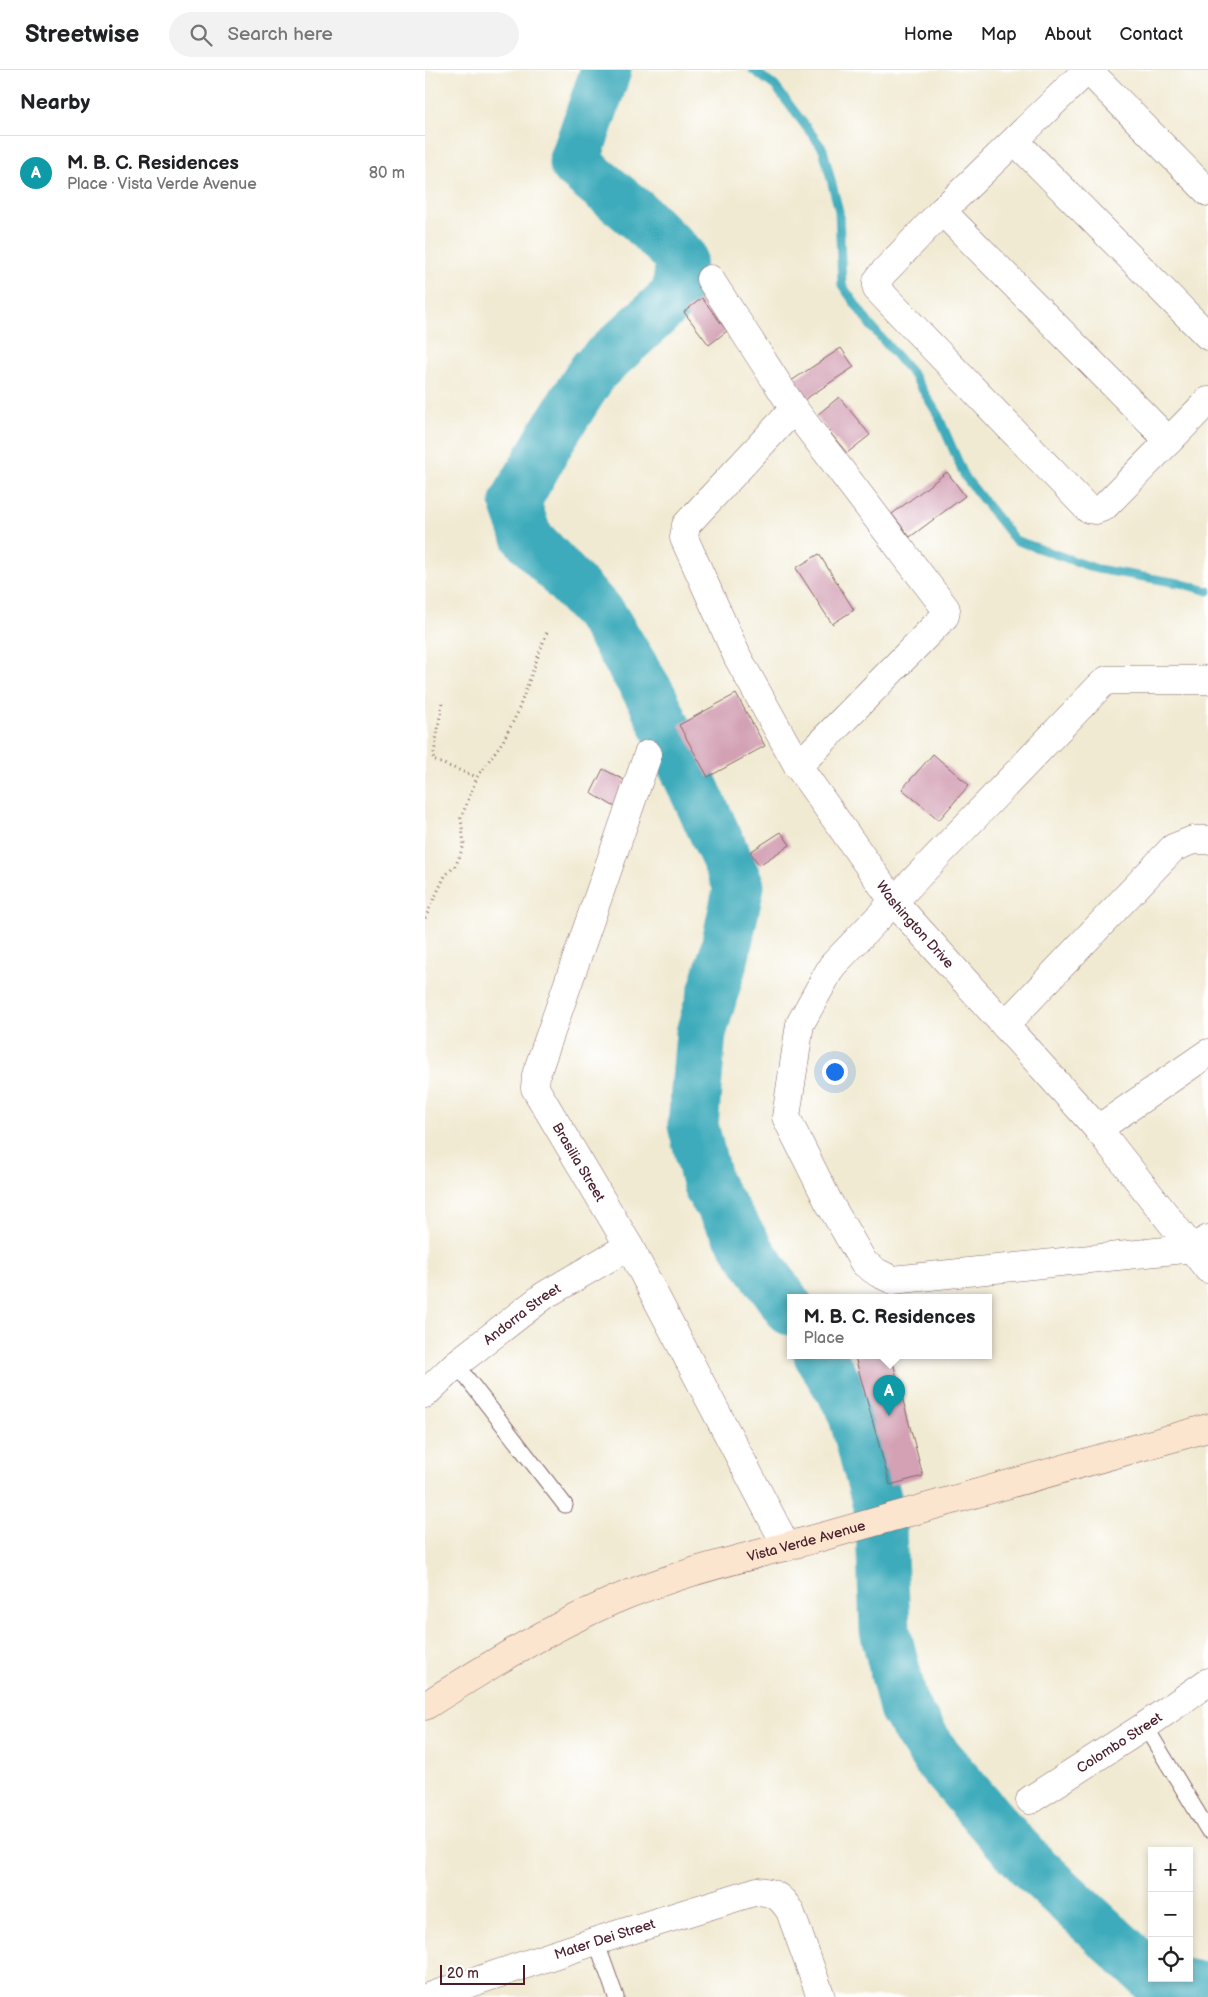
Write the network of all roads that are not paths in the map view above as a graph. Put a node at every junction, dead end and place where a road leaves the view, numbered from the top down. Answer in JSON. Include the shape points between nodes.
{"nodes":[{"id":1,"x":1087,"y":70,"type":"edge"},
{"id":2,"x":1015,"y":141,"type":"junction"},
{"id":3,"x":1208,"y":192,"type":"edge"},
{"id":4,"x":942,"y":211,"type":"junction"},
{"id":5,"x":710,"y":279,"type":"dead end"},
{"id":6,"x":1208,"y":336,"type":"edge"},
{"id":7,"x":1208,"y":401,"type":"edge"},
{"id":8,"x":794,"y":409,"type":"junction"},
{"id":9,"x":1169,"y":441,"type":"junction"},
{"id":10,"x":1208,"y":680,"type":"edge"},
{"id":11,"x":648,"y":754,"type":"dead end"},
{"id":12,"x":798,"y":766,"type":"junction"},
{"id":13,"x":1208,"y":840,"type":"edge"},
{"id":14,"x":894,"y":902,"type":"junction"},
{"id":15,"x":1005,"y":1026,"type":"junction"},
{"id":16,"x":1208,"y":1053,"type":"edge"},
{"id":17,"x":1098,"y":1129,"type":"junction"},
{"id":18,"x":629,"y":1246,"type":"junction"},
{"id":19,"x":1203,"y":1252,"type":"edge"},
{"id":20,"x":456,"y":1364,"type":"junction"},
{"id":21,"x":425,"y":1394,"type":"edge"},
{"id":22,"x":1208,"y":1428,"type":"edge"},
{"id":23,"x":565,"y":1505,"type":"dead end"},
{"id":24,"x":787,"y":1546,"type":"junction"},
{"id":25,"x":1208,"y":1682,"type":"edge"},
{"id":26,"x":425,"y":1706,"type":"edge"},
{"id":27,"x":1145,"y":1726,"type":"junction"},
{"id":28,"x":1029,"y":1800,"type":"dead end"},
{"id":29,"x":1208,"y":1830,"type":"edge"},
{"id":30,"x":596,"y":1941,"type":"junction"},
{"id":31,"x":428,"y":1997,"type":"edge"},
{"id":32,"x":616,"y":1997,"type":"edge"},
{"id":33,"x":821,"y":1997,"type":"edge"}],
"edges":[{"from":1,"to":2,"type":"street"},
{"from":1,"to":3,"type":"street"},
{"from":2,"to":4,"type":"street"},
{"from":2,"to":6,"type":"street"},
{"from":4,"to":9,"type":"street"},
{"from":4,"to":9,"type":"street","via":[[882,274],[877,281],[877,289],[1088,509],[1104,507]]},
{"from":5,"to":8,"type":"street"},
{"from":7,"to":9,"type":"street"},
{"from":8,"to":12,"type":"street","name":"Washington Drive","via":[[687,526],[685,538],[738,658]]},
{"from":8,"to":12,"type":"street","via":[[946,609],[945,616]]},
{"from":10,"to":14,"type":"street","via":[[1107,680]]},
{"from":11,"to":18,"type":"street","name":"Brasilia Street","via":[[534,1081],[535,1088]]},
{"from":12,"to":14,"type":"street","name":"Washington Drive"},
{"from":13,"to":15,"type":"street","via":[[1193,840],[1173,848]]},
{"from":14,"to":15,"type":"street","name":"Washington Drive"},
{"from":14,"to":19,"type":"street","via":[[832,966],[800,1024],[786,1117],[828,1201],[864,1263],[893,1280]]},
{"from":15,"to":17,"type":"street","name":"Washington Drive"},
{"from":16,"to":17,"type":"street"},
{"from":17,"to":19,"type":"street","name":"Washington Drive"},
{"from":18,"to":20,"type":"street","name":"Andorra Street","via":[[545,1295]]},
{"from":18,"to":24,"type":"street","name":"Brasilia Street"},
{"from":20,"to":21,"type":"street","name":"Andorra Street"},
{"from":20,"to":23,"type":"lane"},
{"from":22,"to":24,"type":"street","name":"Vista Verde Avenue"},
{"from":24,"to":26,"type":"street","name":"Vista Verde Avenue","via":[[711,1566],[613,1601],[556,1627]]},
{"from":25,"to":27,"type":"street","name":"Colombo Street"},
{"from":27,"to":28,"type":"street","name":"Colombo Street"},
{"from":27,"to":29,"type":"lane"},
{"from":30,"to":31,"type":"street","name":"Mater Dei Street"},
{"from":30,"to":32,"type":"lane"},
{"from":30,"to":33,"type":"street","name":"Mater Dei Street","via":[[757,1891],[771,1892],[791,1910]]}]}
